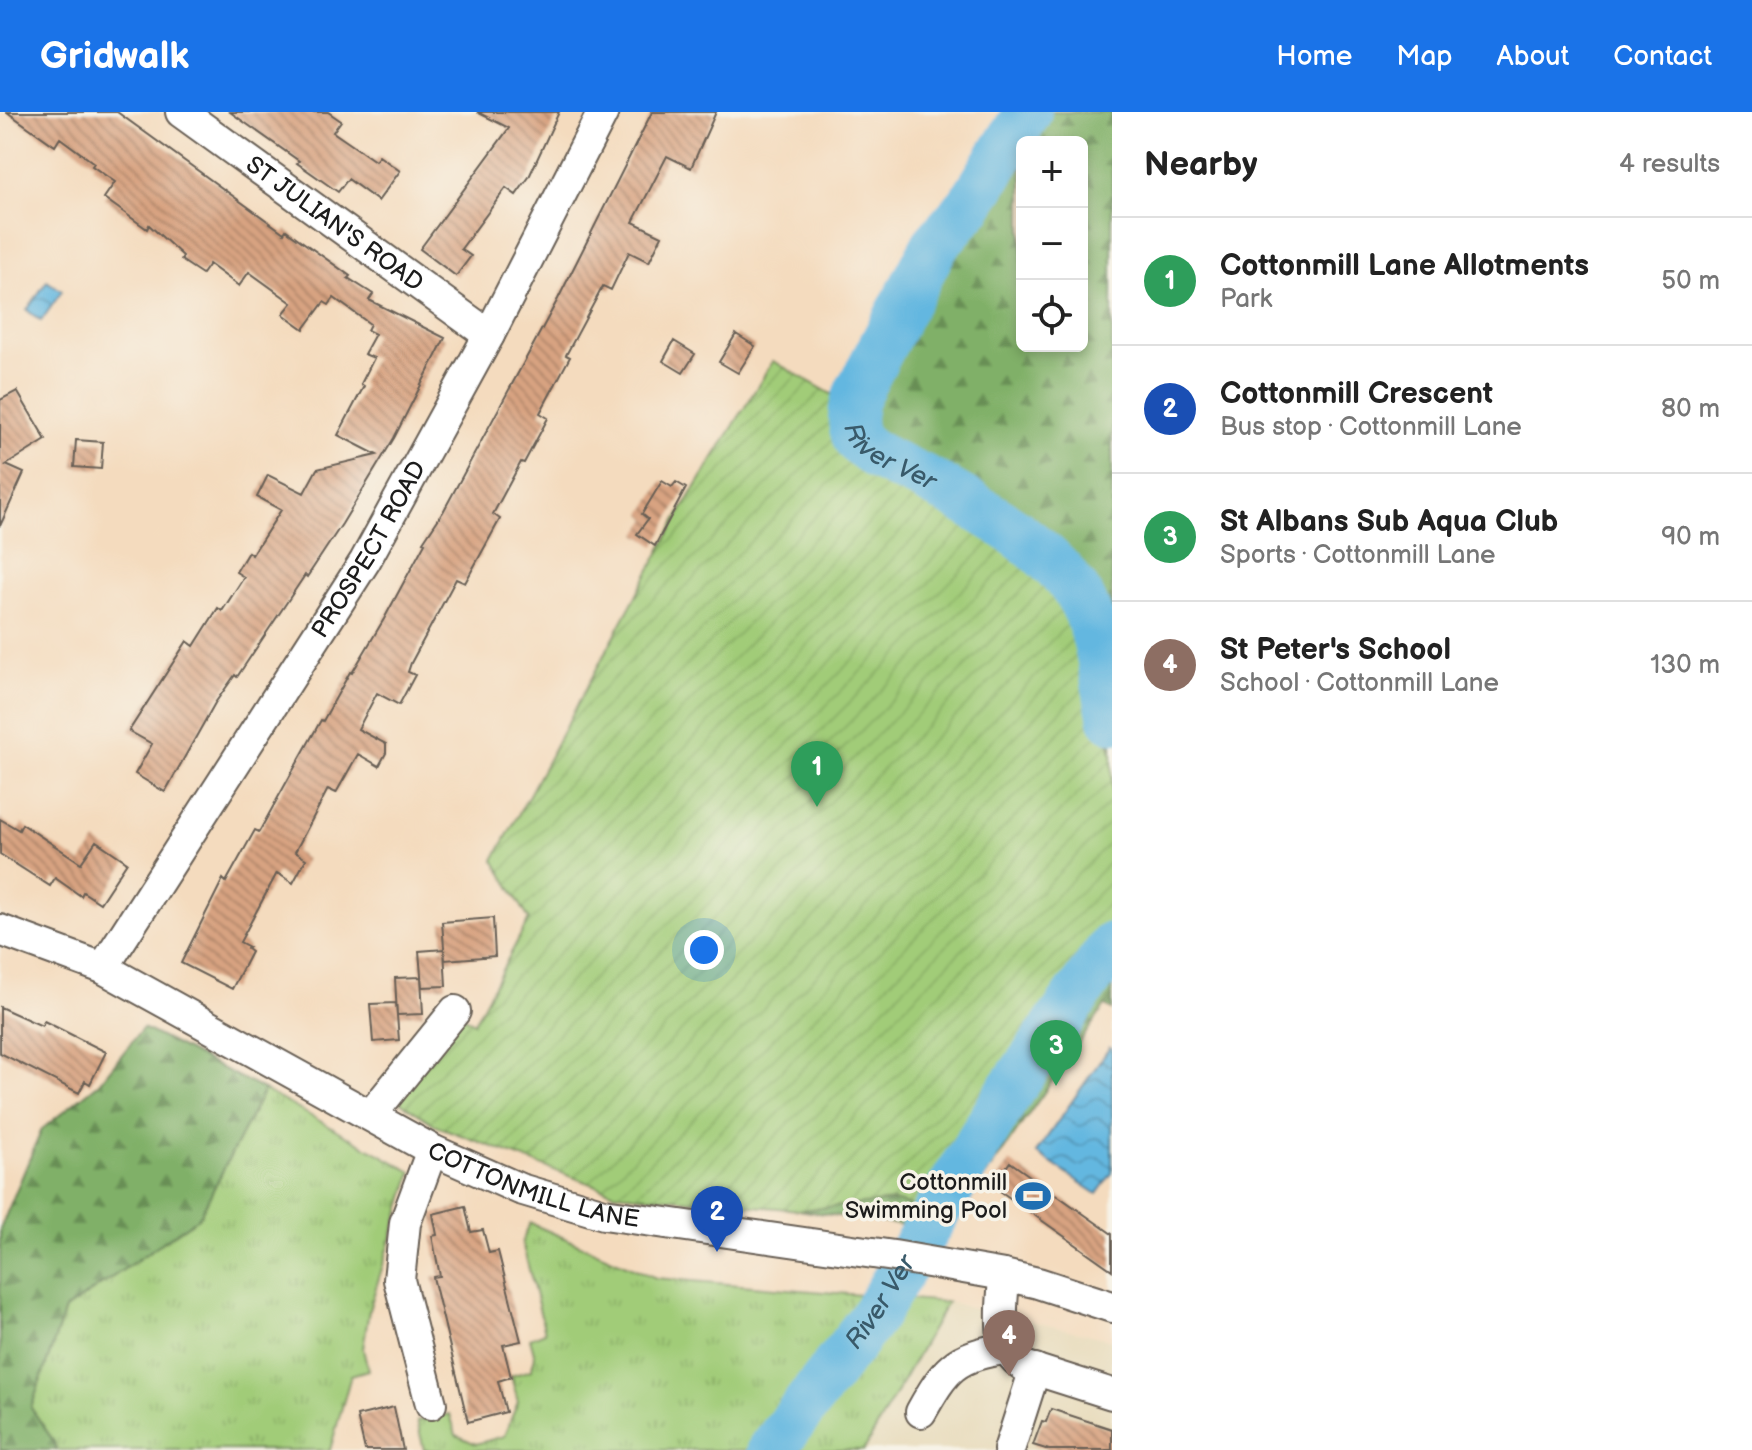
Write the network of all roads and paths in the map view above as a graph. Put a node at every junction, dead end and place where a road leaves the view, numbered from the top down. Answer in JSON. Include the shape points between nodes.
{"nodes":[{"id":1,"x":181,"y":112,"type":"edge"},
{"id":2,"x":603,"y":112,"type":"edge"},
{"id":3,"x":489,"y":335,"type":"junction"},
{"id":4,"x":0,"y":930,"type":"edge"},
{"id":5,"x":103,"y":968,"type":"junction"},
{"id":6,"x":455,"y":1011,"type":"dead end"},
{"id":7,"x":371,"y":1115,"type":"junction"},
{"id":8,"x":432,"y":1150,"type":"junction"},
{"id":9,"x":1004,"y":1275,"type":"junction"},
{"id":10,"x":1112,"y":1307,"type":"edge"},
{"id":11,"x":1006,"y":1349,"type":"junction"},
{"id":12,"x":1035,"y":1369,"type":"junction"},
{"id":13,"x":1112,"y":1394,"type":"edge"},
{"id":14,"x":431,"y":1404,"type":"dead end"},
{"id":15,"x":921,"y":1412,"type":"dead end"},
{"id":16,"x":1009,"y":1450,"type":"edge"}],
"edges":[{"from":1,"to":3,"type":"street","name":"ST JULIAN'S ROAD"},
{"from":2,"to":3,"type":"street","name":"PROSPECT ROAD"},
{"from":3,"to":5,"type":"street","name":"PROSPECT ROAD","via":[[365,561]]},
{"from":4,"to":5,"type":"street","name":"COTTONMILL LANE"},
{"from":5,"to":7,"type":"street","name":"COTTONMILL LANE"},
{"from":6,"to":7,"type":"street"},
{"from":7,"to":8,"type":"street","name":"COTTONMILL LANE"},
{"from":8,"to":9,"type":"street","name":"COTTONMILL LANE","via":[[520,1189],[604,1214]]},
{"from":8,"to":14,"type":"street","via":[[405,1223],[399,1280]]},
{"from":9,"to":10,"type":"street","name":"COTTONMILL LANE"},
{"from":9,"to":11,"type":"street"},
{"from":11,"to":12,"type":"street","via":[[1013,1359]]},
{"from":11,"to":15,"type":"street","via":[[985,1351],[941,1376]]},
{"from":12,"to":13,"type":"street"},
{"from":12,"to":16,"type":"street"}]}
